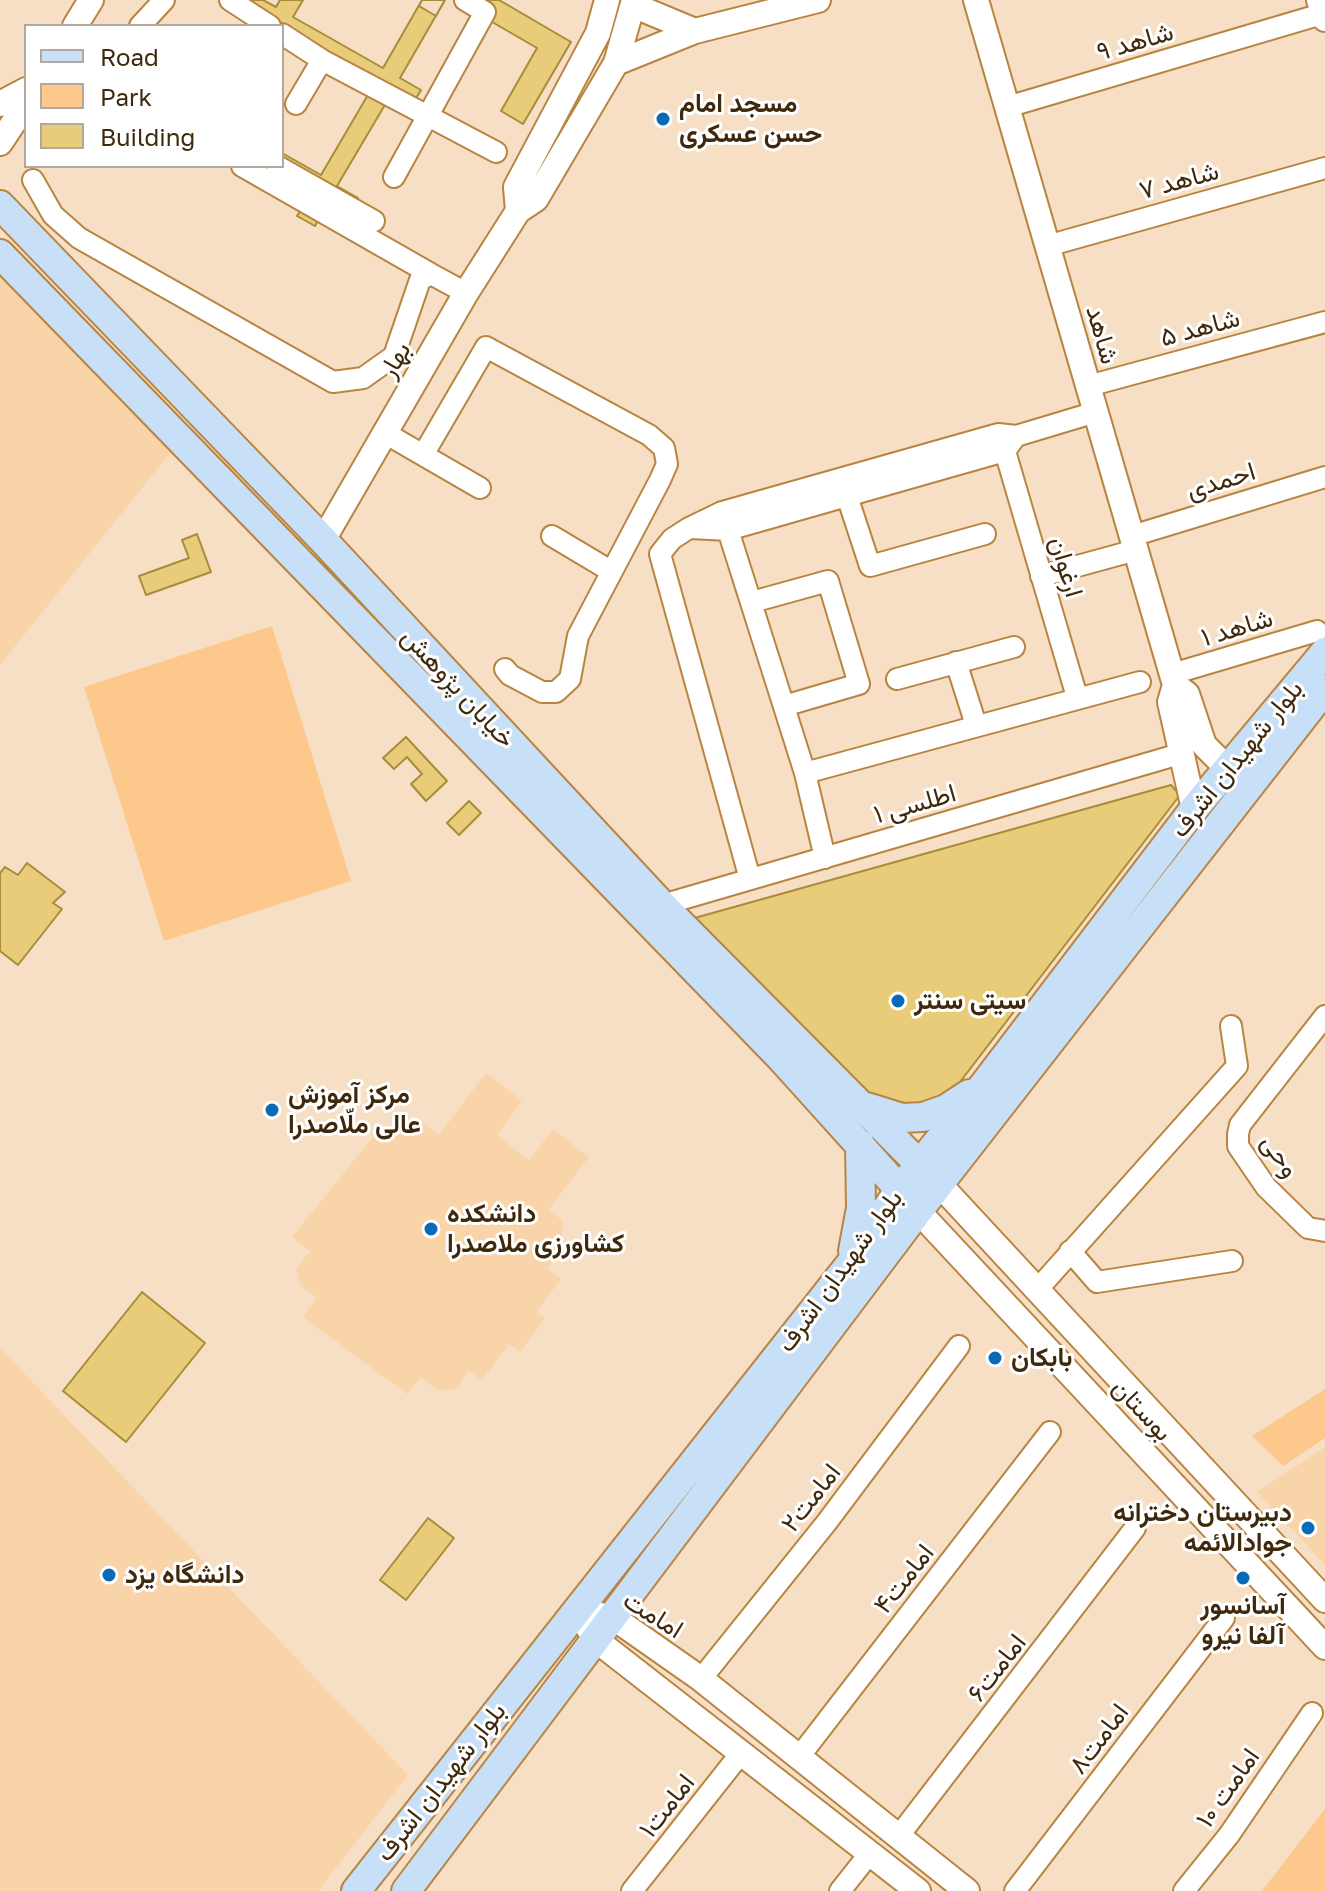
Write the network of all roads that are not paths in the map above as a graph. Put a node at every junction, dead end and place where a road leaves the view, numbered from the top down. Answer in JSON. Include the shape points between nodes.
{"nodes":[{"id":1,"x":91,"y":0,"type":"edge"},
{"id":2,"x":164,"y":0,"type":"edge"},
{"id":3,"x":230,"y":0,"type":"edge"},
{"id":4,"x":465,"y":0,"type":"edge"},
{"id":5,"x":607,"y":0,"type":"edge"},
{"id":6,"x":818,"y":0,"type":"edge"},
{"id":7,"x":976,"y":0,"type":"edge"},
{"id":8,"x":634,"y":3,"type":"edge"},
{"id":9,"x":1323,"y":12,"type":"edge"},
{"id":10,"x":76,"y":24,"type":"edge"},
{"id":11,"x":142,"y":24,"type":"edge"},
{"id":12,"x":267,"y":24,"type":"edge"},
{"id":13,"x":695,"y":31,"type":"junction"},
{"id":14,"x":284,"y":35,"type":"edge"},
{"id":15,"x":322,"y":60,"type":"junction"},
{"id":16,"x":616,"y":63,"type":"junction"},
{"id":17,"x":24,"y":91,"type":"edge"},
{"id":18,"x":0,"y":104,"type":"edge"},
{"id":19,"x":296,"y":104,"type":"dead end"},
{"id":20,"x":24,"y":107,"type":"edge"},
{"id":21,"x":1007,"y":107,"type":"junction"},
{"id":22,"x":430,"y":115,"type":"junction"},
{"id":23,"x":0,"y":143,"type":"edge"},
{"id":24,"x":496,"y":152,"type":"dead end"},
{"id":25,"x":246,"y":168,"type":"edge"},
{"id":26,"x":281,"y":168,"type":"edge"},
{"id":27,"x":1325,"y":168,"type":"edge"},
{"id":28,"x":394,"y":177,"type":"dead end"},
{"id":29,"x":33,"y":180,"type":"dead end"},
{"id":30,"x":0,"y":205,"type":"edge"},
{"id":31,"x":518,"y":211,"type":"junction"},
{"id":32,"x":374,"y":221,"type":"dead end"},
{"id":33,"x":1047,"y":246,"type":"junction"},
{"id":34,"x":0,"y":254,"type":"edge"},
{"id":35,"x":431,"y":274,"type":"junction"},
{"id":36,"x":466,"y":293,"type":"junction"},
{"id":37,"x":1325,"y":322,"type":"edge"},
{"id":38,"x":1088,"y":386,"type":"junction"},
{"id":39,"x":1096,"y":412,"type":"junction"},
{"id":40,"x":385,"y":433,"type":"junction"},
{"id":41,"x":1010,"y":444,"type":"junction"},
{"id":42,"x":423,"y":455,"type":"junction"},
{"id":43,"x":1325,"y":477,"type":"edge"},
{"id":44,"x":480,"y":488,"type":"dead end"},
{"id":45,"x":847,"y":496,"type":"junction"},
{"id":46,"x":689,"y":528,"type":"junction"},
{"id":47,"x":728,"y":530,"type":"junction"},
{"id":48,"x":985,"y":534,"type":"dead end"},
{"id":49,"x":552,"y":536,"type":"dead end"},
{"id":50,"x":323,"y":540,"type":"junction"},
{"id":51,"x":1134,"y":543,"type":"junction"},
{"id":52,"x":609,"y":570,"type":"junction"},
{"id":53,"x":1041,"y":576,"type":"junction"},
{"id":54,"x":752,"y":602,"type":"junction"},
{"id":55,"x":1014,"y":647,"type":"dead end"},
{"id":56,"x":1321,"y":654,"type":"edge"},
{"id":57,"x":956,"y":662,"type":"junction"},
{"id":58,"x":505,"y":669,"type":"dead end"},
{"id":59,"x":897,"y":679,"type":"dead end"},
{"id":60,"x":1173,"y":680,"type":"junction"},
{"id":61,"x":1140,"y":682,"type":"dead end"},
{"id":62,"x":1325,"y":689,"type":"edge"},
{"id":63,"x":1077,"y":697,"type":"junction"},
{"id":64,"x":784,"y":706,"type":"junction"},
{"id":65,"x":976,"y":725,"type":"junction"},
{"id":66,"x":1183,"y":753,"type":"junction"},
{"id":67,"x":1232,"y":763,"type":"junction"},
{"id":68,"x":805,"y":773,"type":"junction"},
{"id":69,"x":1194,"y":809,"type":"junction"},
{"id":70,"x":825,"y":858,"type":"junction"},
{"id":71,"x":750,"y":879,"type":"junction"},
{"id":72,"x":662,"y":905,"type":"junction"},
{"id":73,"x":1325,"y":1016,"type":"edge"},
{"id":74,"x":1231,"y":1026,"type":"dead end"},
{"id":75,"x":986,"y":1082,"type":"junction"},
{"id":76,"x":861,"y":1105,"type":"junction"},
{"id":77,"x":860,"y":1144,"type":"junction"},
{"id":78,"x":931,"y":1176,"type":"junction"},
{"id":79,"x":909,"y":1200,"type":"junction"},
{"id":80,"x":1325,"y":1231,"type":"edge"},
{"id":81,"x":1070,"y":1251,"type":"junction"},
{"id":82,"x":1232,"y":1261,"type":"dead end"},
{"id":83,"x":851,"y":1263,"type":"junction"},
{"id":84,"x":1036,"y":1291,"type":"junction"},
{"id":85,"x":1059,"y":1316,"type":"junction"},
{"id":86,"x":1038,"y":1340,"type":"junction"},
{"id":87,"x":959,"y":1346,"type":"dead end"},
{"id":88,"x":1050,"y":1432,"type":"dead end"},
{"id":89,"x":1135,"y":1528,"type":"dead end"},
{"id":90,"x":1325,"y":1600,"type":"edge"},
{"id":91,"x":577,"y":1610,"type":"junction"},
{"id":92,"x":614,"y":1618,"type":"junction"},
{"id":93,"x":1224,"y":1618,"type":"dead end"},
{"id":94,"x":596,"y":1640,"type":"junction"},
{"id":95,"x":1325,"y":1647,"type":"edge"},
{"id":96,"x":701,"y":1679,"type":"junction"},
{"id":97,"x":1312,"y":1713,"type":"dead end"},
{"id":98,"x":741,"y":1753,"type":"junction"},
{"id":99,"x":799,"y":1757,"type":"junction"},
{"id":100,"x":898,"y":1837,"type":"junction"},
{"id":101,"x":870,"y":1853,"type":"junction"},
{"id":102,"x":356,"y":1891,"type":"edge"},
{"id":103,"x":406,"y":1891,"type":"edge"},
{"id":104,"x":632,"y":1891,"type":"edge"},
{"id":105,"x":840,"y":1891,"type":"edge"},
{"id":106,"x":918,"y":1891,"type":"edge"},
{"id":107,"x":967,"y":1891,"type":"edge"},
{"id":108,"x":1015,"y":1891,"type":"edge"},
{"id":109,"x":1184,"y":1891,"type":"edge"}],
"edges":[{"from":1,"to":10,"type":"street"},
{"from":2,"to":11,"type":"street"},
{"from":3,"to":12,"type":"street"},
{"from":4,"to":22,"type":"street","via":[[485,12]]},
{"from":5,"to":31,"type":"street","name":"بهار","via":[[598,33],[516,187]]},
{"from":6,"to":13,"type":"street"},
{"from":7,"to":21,"type":"street","name":"شاهد"},
{"from":8,"to":13,"type":"street"},
{"from":8,"to":16,"type":"street","name":"بهار"},
{"from":9,"to":21,"type":"street","name":"شاهد ۹"},
{"from":13,"to":16,"type":"street"},
{"from":14,"to":15,"type":"street"},
{"from":15,"to":19,"type":"street"},
{"from":15,"to":22,"type":"street"},
{"from":16,"to":31,"type":"street","name":"بهار","via":[[536,199]]},
{"from":17,"to":18,"type":"street"},
{"from":20,"to":23,"type":"street"},
{"from":21,"to":33,"type":"street","name":"شاهد"},
{"from":22,"to":24,"type":"street"},
{"from":22,"to":28,"type":"street"},
{"from":25,"to":35,"type":"street"},
{"from":26,"to":32,"type":"street"},
{"from":27,"to":33,"type":"street","name":"شاهد ۷"},
{"from":29,"to":35,"type":"street","via":[[53,215],[79,238],[333,382],[363,378],[394,356],[416,286]]},
{"from":30,"to":50,"type":"main road","name":"خیابان پژوهش"},
{"from":31,"to":36,"type":"street","name":"بهار"},
{"from":33,"to":38,"type":"street","name":"شاهد"},
{"from":34,"to":77,"type":"main road","name":"خیابان پژوهش"},
{"from":35,"to":36,"type":"street"},
{"from":36,"to":40,"type":"street","name":"بهار"},
{"from":37,"to":38,"type":"street","name":"شاهد ۵"},
{"from":38,"to":39,"type":"street","name":"شاهد"},
{"from":39,"to":41,"type":"street"},
{"from":39,"to":51,"type":"street","name":"شاهد"},
{"from":40,"to":42,"type":"street"},
{"from":40,"to":50,"type":"street","name":"بهار"},
{"from":41,"to":45,"type":"street"},
{"from":41,"to":46,"type":"street","via":[[998,434],[722,512]]},
{"from":41,"to":53,"type":"street","name":"ارغوان"},
{"from":42,"to":44,"type":"street"},
{"from":42,"to":52,"type":"street","via":[[486,347],[649,435],[664,448],[667,464]]},
{"from":43,"to":51,"type":"street","name":"احمدی"},
{"from":45,"to":47,"type":"street"},
{"from":45,"to":48,"type":"street","via":[[870,566]]},
{"from":46,"to":47,"type":"street"},
{"from":46,"to":71,"type":"street","via":[[660,554]]},
{"from":47,"to":54,"type":"street"},
{"from":49,"to":52,"type":"street"},
{"from":50,"to":72,"type":"main road","name":"خیابان پژوهش"},
{"from":51,"to":53,"type":"street","name":"احمدی"},
{"from":51,"to":60,"type":"street","name":"شاهد"},
{"from":52,"to":58,"type":"street","via":[[578,636],[568,683],[556,692],[542,692]]},
{"from":53,"to":63,"type":"street","name":"ارغوان"},
{"from":54,"to":64,"type":"street"},
{"from":54,"to":64,"type":"street","via":[[828,581],[859,684]]},
{"from":55,"to":57,"type":"street"},
{"from":56,"to":60,"type":"street","name":"شاهد ۱"},
{"from":56,"to":67,"type":"main road","name":"بلوار شهیدان اشرف"},
{"from":57,"to":59,"type":"street"},
{"from":57,"to":65,"type":"street"},
{"from":60,"to":66,"type":"street","name":"شاهد","via":[[1170,702]]},
{"from":60,"to":67,"type":"street","name":"شاهد","via":[[1187,694],[1204,745],[1220,761]]},
{"from":61,"to":63,"type":"street"},
{"from":62,"to":78,"type":"main road","name":"بلوار شهیدان اشرف"},
{"from":63,"to":65,"type":"street"},
{"from":64,"to":68,"type":"street"},
{"from":65,"to":68,"type":"street"},
{"from":66,"to":69,"type":"street","name":"شاهد"},
{"from":66,"to":70,"type":"street","name":"اطلسی ۱"},
{"from":67,"to":69,"type":"main road","name":"بلوار شهیدان اشرف"},
{"from":68,"to":70,"type":"street"},
{"from":69,"to":75,"type":"main road","name":"بلوار شهیدان اشرف"},
{"from":70,"to":71,"type":"street","name":"اطلسی ۱"},
{"from":71,"to":72,"type":"street","name":"اطلسی ۱"},
{"from":72,"to":76,"type":"main road","name":"خیابان پژوهش"},
{"from":73,"to":80,"type":"street","name":"وحی","via":[[1238,1134],[1238,1146],[1266,1187],[1308,1228]]},
{"from":74,"to":81,"type":"street","via":[[1237,1066]]},
{"from":75,"to":76,"type":"main road","via":[[946,1109],[923,1117],[902,1118]]},
{"from":75,"to":78,"type":"main road","name":"بلوار شهیدان اشرف"},
{"from":76,"to":78,"type":"main road","name":"خیابان پژوهش"},
{"from":77,"to":79,"type":"main road","name":"خیابان پژوهش"},
{"from":77,"to":83,"type":"main road","via":[[861,1208]]},
{"from":78,"to":79,"type":"main road","name":"بلوار شهیدان اشرف"},
{"from":78,"to":84,"type":"street","name":"بوستان"},
{"from":79,"to":83,"type":"main road","name":"بلوار شهیدان اشرف"},
{"from":79,"to":86,"type":"street","name":"بوستان"},
{"from":79,"to":92,"type":"main road","name":"بلوار شهیدان اشرف"},
{"from":81,"to":82,"type":"street","via":[[1097,1282]]},
{"from":81,"to":84,"type":"street"},
{"from":83,"to":91,"type":"main road","name":"بلوار شهیدان اشرف"},
{"from":84,"to":85,"type":"street","name":"بوستان"},
{"from":85,"to":86,"type":"street"},
{"from":85,"to":90,"type":"street","name":"بوستان"},
{"from":86,"to":95,"type":"street","name":"بوستان"},
{"from":87,"to":96,"type":"street","name":"امامت۲"},
{"from":88,"to":99,"type":"street","name":"امامت۴"},
{"from":89,"to":100,"type":"street","name":"امامت۶"},
{"from":91,"to":92,"type":"street","name":"امامت"},
{"from":91,"to":94,"type":"street","name":"امامت"},
{"from":91,"to":102,"type":"main road","name":"بلوار شهیدان اشرف"},
{"from":92,"to":94,"type":"main road","name":"بلوار شهیدان اشرف"},
{"from":92,"to":96,"type":"street","name":"امامت"},
{"from":93,"to":108,"type":"street","name":"امامت۸"},
{"from":94,"to":98,"type":"street","name":"امامت"},
{"from":94,"to":103,"type":"main road","name":"بلوار شهیدان اشرف"},
{"from":96,"to":99,"type":"street","name":"امامت"},
{"from":97,"to":109,"type":"street","name":"امامت ۱۰"},
{"from":98,"to":101,"type":"street","name":"امامت"},
{"from":98,"to":104,"type":"street","name":"امامت۱"},
{"from":99,"to":100,"type":"street","name":"امامت"},
{"from":100,"to":107,"type":"street","name":"امامت"},
{"from":101,"to":105,"type":"street"},
{"from":101,"to":106,"type":"street","name":"امامت"}]}
